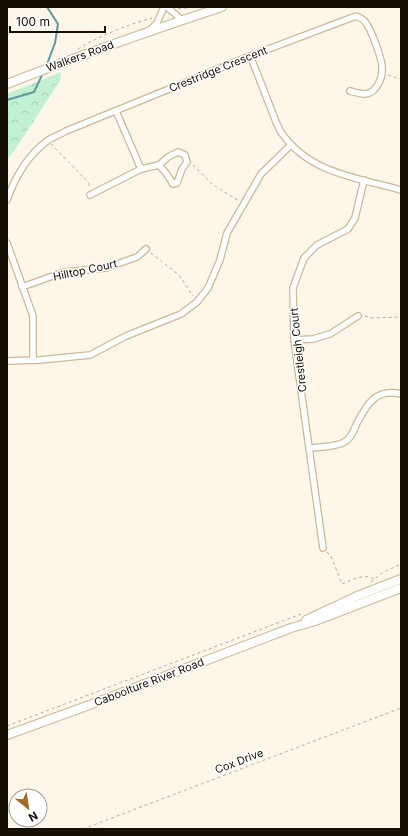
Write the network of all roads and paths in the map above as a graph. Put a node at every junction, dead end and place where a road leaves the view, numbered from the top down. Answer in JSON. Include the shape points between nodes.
{"nodes":[{"id":1,"x":164,"y":7,"type":"edge"},
{"id":2,"x":193,"y":7,"type":"edge"},
{"id":3,"x":222,"y":7,"type":"edge"},
{"id":4,"x":169,"y":9,"type":"edge"},
{"id":5,"x":160,"y":16,"type":"junction"},
{"id":6,"x":182,"y":20,"type":"junction"},
{"id":7,"x":149,"y":31,"type":"junction"},
{"id":8,"x":77,"y":49,"type":"dead end"},
{"id":9,"x":250,"y":56,"type":"junction"},
{"id":10,"x":382,"y":73,"type":"junction"},
{"id":11,"x":401,"y":79,"type":"edge"},
{"id":12,"x":7,"y":84,"type":"edge"},
{"id":13,"x":350,"y":91,"type":"dead end"},
{"id":14,"x":116,"y":111,"type":"junction"},
{"id":15,"x":48,"y":141,"type":"junction"},
{"id":16,"x":291,"y":145,"type":"junction"},
{"id":17,"x":187,"y":162,"type":"junction"},
{"id":18,"x":158,"y":166,"type":"junction"},
{"id":19,"x":141,"y":169,"type":"junction"},
{"id":20,"x":364,"y":180,"type":"junction"},
{"id":21,"x":401,"y":190,"type":"edge"},
{"id":22,"x":90,"y":194,"type":"joint"},
{"id":23,"x":7,"y":200,"type":"edge"},
{"id":24,"x":244,"y":204,"type":"junction"},
{"id":25,"x":7,"y":243,"type":"edge"},
{"id":26,"x":146,"y":249,"type":"joint"},
{"id":27,"x":22,"y":287,"type":"junction"},
{"id":28,"x":197,"y":302,"type":"junction"},
{"id":29,"x":358,"y":316,"type":"joint"},
{"id":30,"x":401,"y":317,"type":"edge"},
{"id":31,"x":294,"y":340,"type":"junction"},
{"id":32,"x":33,"y":360,"type":"junction"},
{"id":33,"x":7,"y":361,"type":"edge"},
{"id":34,"x":401,"y":394,"type":"edge"},
{"id":35,"x":310,"y":448,"type":"junction"},
{"id":36,"x":323,"y":548,"type":"joint"},
{"id":37,"x":401,"y":564,"type":"edge"},
{"id":38,"x":401,"y":579,"type":"edge"},
{"id":39,"x":374,"y":580,"type":"junction"},
{"id":40,"x":368,"y":585,"type":"dead end"},
{"id":41,"x":401,"y":588,"type":"edge"},
{"id":42,"x":302,"y":614,"type":"dead end"},
{"id":43,"x":291,"y":628,"type":"junction"},
{"id":44,"x":401,"y":708,"type":"edge"},
{"id":45,"x":7,"y":726,"type":"edge"},
{"id":46,"x":7,"y":735,"type":"edge"},
{"id":47,"x":84,"y":829,"type":"edge"}],
"edges":[{"from":1,"to":5,"type":"street"},
{"from":2,"to":4,"type":"path"},
{"from":3,"to":6,"type":"main road","name":"Walkers Road"},
{"from":4,"to":6,"type":"street"},
{"from":5,"to":7,"type":"street"},
{"from":5,"to":8,"type":"path","via":[[113,31]]},
{"from":6,"to":7,"type":"main road","name":"Walkers Road"},
{"from":7,"to":12,"type":"main road","name":"Walkers Road"},
{"from":9,"to":10,"type":"street","name":"Crestridge Crescent","via":[[356,16],[369,27],[381,60]]},
{"from":9,"to":14,"type":"street","name":"Crestridge Crescent"},
{"from":9,"to":16,"type":"street","via":[[281,132]]},
{"from":10,"to":11,"type":"path"},
{"from":10,"to":13,"type":"street","via":[[371,92],[365,94]]},
{"from":14,"to":15,"type":"street","name":"Crestridge Crescent"},
{"from":14,"to":19,"type":"street"},
{"from":15,"to":22,"type":"path","via":[[89,183]]},
{"from":15,"to":23,"type":"street","name":"Crestridge Crescent","via":[[30,156],[13,183]]},
{"from":16,"to":20,"type":"street","via":[[304,158],[319,166]]},
{"from":16,"to":24,"type":"street","via":[[261,174]]},
{"from":17,"to":18,"type":"street","via":[[185,155],[178,152]]},
{"from":17,"to":18,"type":"street","via":[[177,183],[173,184]]},
{"from":17,"to":24,"type":"path","via":[[193,164],[212,184]]},
{"from":18,"to":19,"type":"street"},
{"from":19,"to":22,"type":"street"},
{"from":20,"to":21,"type":"street"},
{"from":20,"to":31,"type":"street","name":"Crestleigh Court","via":[[355,218],[348,229],[317,245],[304,258],[293,288]]},
{"from":24,"to":28,"type":"street","via":[[227,234],[220,260],[208,288]]},
{"from":25,"to":27,"type":"street"},
{"from":26,"to":27,"type":"street","name":"Hilltop Court","via":[[137,257],[106,268],[64,272]]},
{"from":26,"to":28,"type":"path","via":[[179,275]]},
{"from":27,"to":32,"type":"street","via":[[33,316]]},
{"from":28,"to":32,"type":"street","via":[[181,314],[126,336],[90,355]]},
{"from":29,"to":30,"type":"path"},
{"from":29,"to":31,"type":"street","via":[[330,334],[313,339]]},
{"from":31,"to":35,"type":"street","name":"Crestleigh Court"},
{"from":32,"to":33,"type":"street"},
{"from":34,"to":35,"type":"street","via":[[381,394],[374,398],[367,405],[352,435],[343,443]]},
{"from":35,"to":36,"type":"street","name":"Crestleigh Court"},
{"from":36,"to":39,"type":"path","via":[[331,556],[342,584],[362,577]]},
{"from":37,"to":39,"type":"path"},
{"from":38,"to":43,"type":"main road","name":"Caboolture River Road","via":[[357,596]]},
{"from":39,"to":40,"type":"path"},
{"from":41,"to":43,"type":"main road","name":"Caboolture River Road"},
{"from":42,"to":45,"type":"path"},
{"from":43,"to":46,"type":"main road","name":"Caboolture River Road"},
{"from":44,"to":47,"type":"path","name":"Cox Drive"}]}
